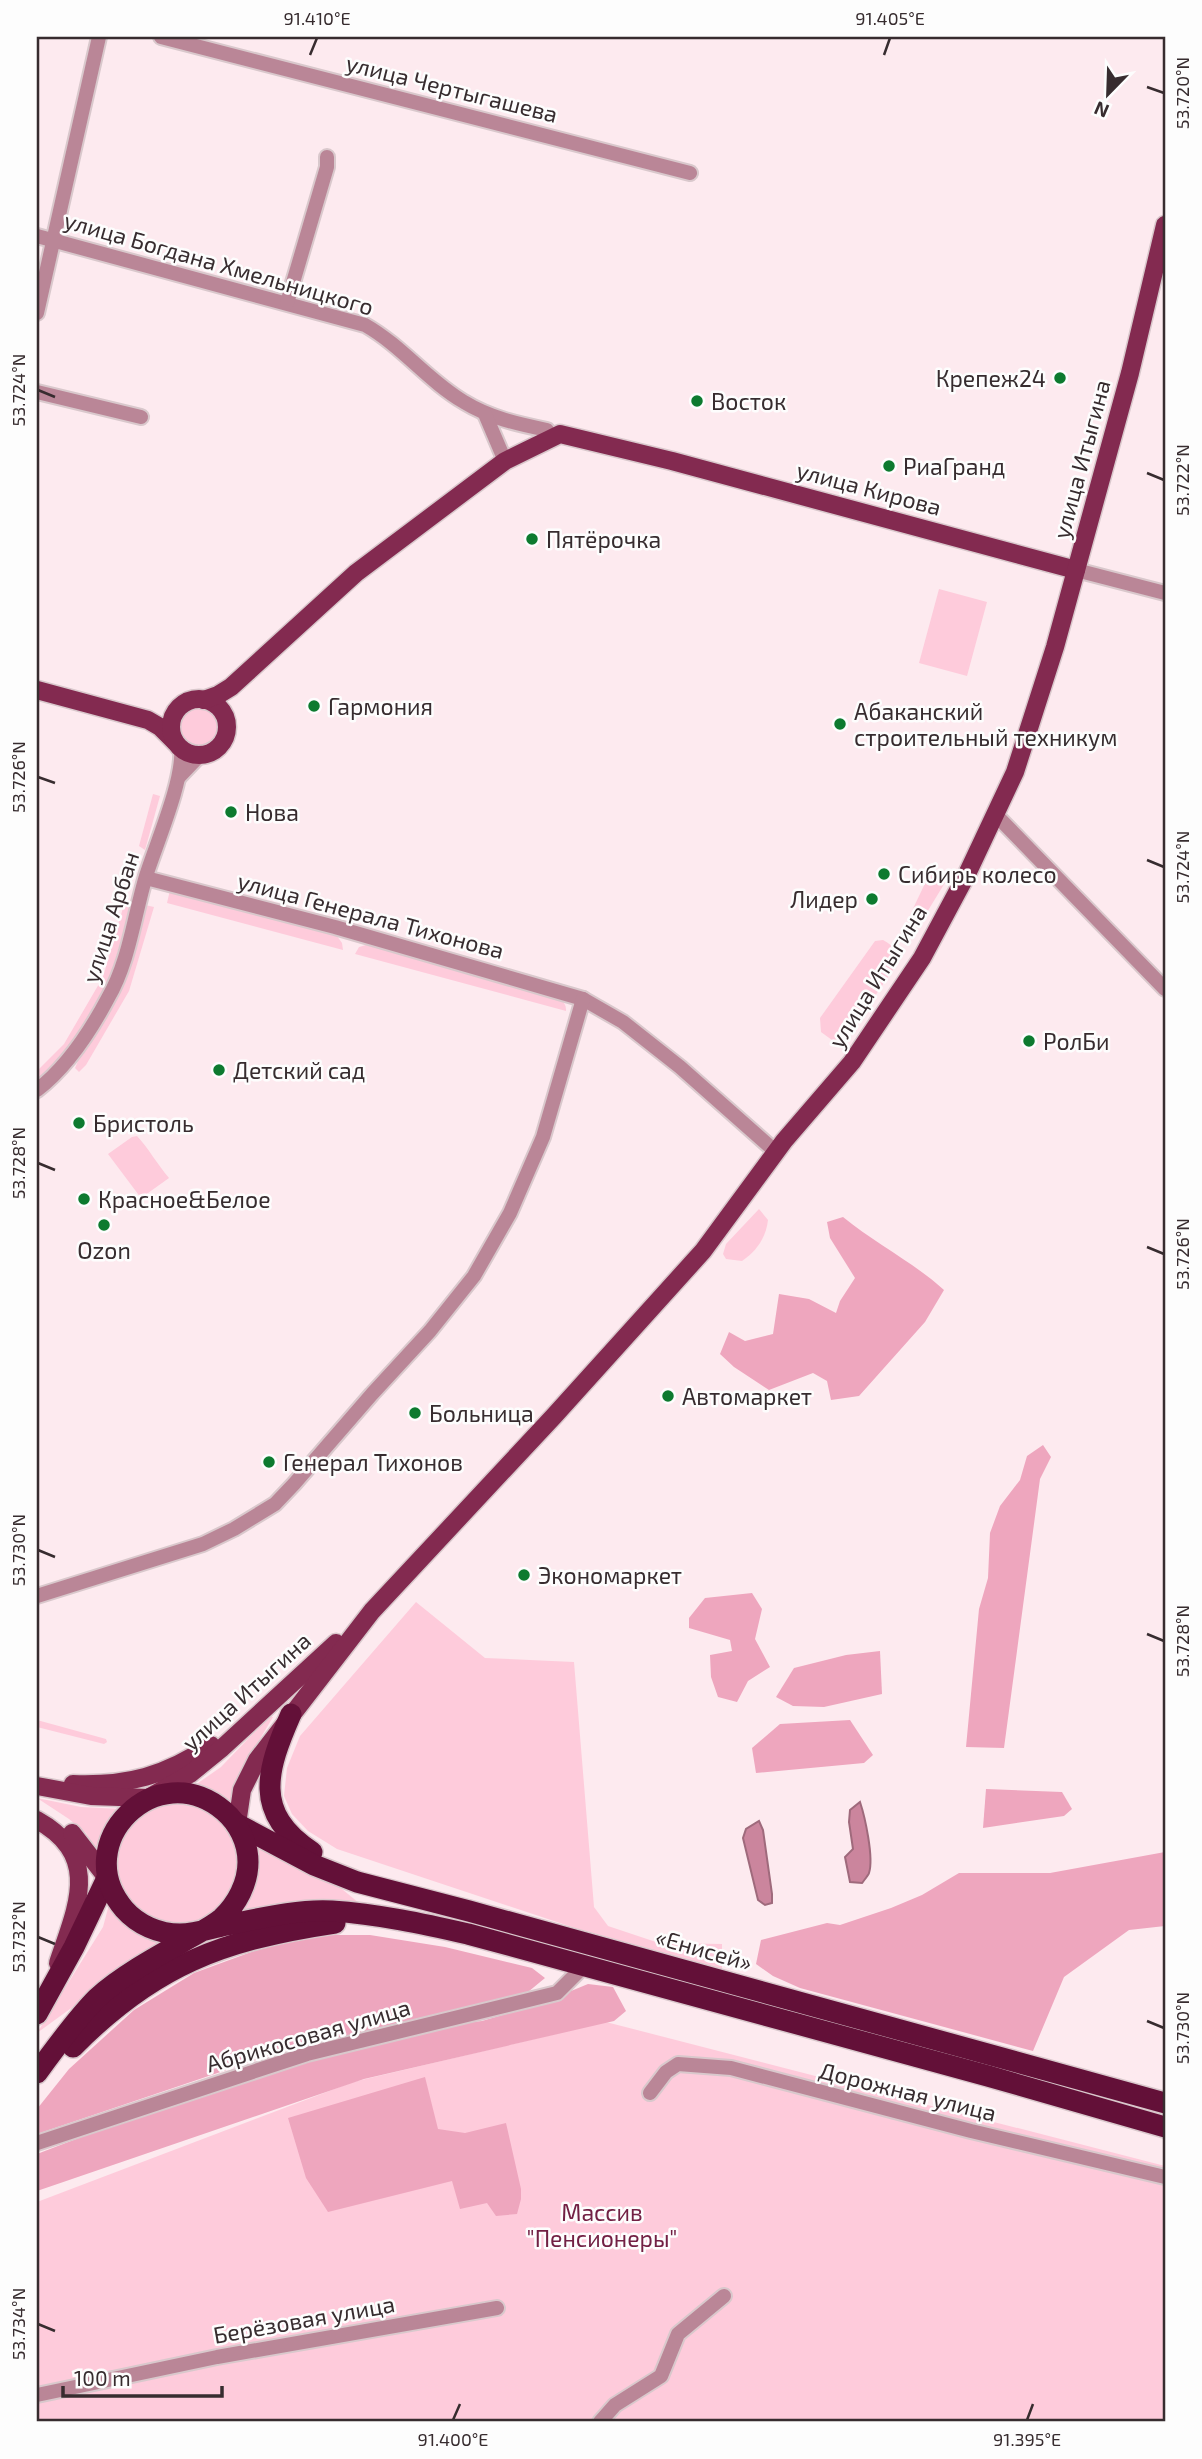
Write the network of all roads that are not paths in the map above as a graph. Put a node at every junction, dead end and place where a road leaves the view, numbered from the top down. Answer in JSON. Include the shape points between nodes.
{"nodes":[{"id":1,"x":99,"y":37,"type":"edge"},
{"id":2,"x":161,"y":37,"type":"edge"},
{"id":3,"x":327,"y":157,"type":"dead end"},
{"id":4,"x":691,"y":173,"type":"dead end"},
{"id":5,"x":1165,"y":225,"type":"edge"},
{"id":6,"x":37,"y":236,"type":"edge"},
{"id":7,"x":54,"y":240,"type":"junction"},
{"id":8,"x":287,"y":303,"type":"junction"},
{"id":9,"x":37,"y":313,"type":"edge"},
{"id":10,"x":37,"y":392,"type":"edge"},
{"id":11,"x":485,"y":414,"type":"junction"},
{"id":12,"x":141,"y":417,"type":"dead end"},
{"id":13,"x":554,"y":432,"type":"junction"},
{"id":14,"x":505,"y":461,"type":"junction"},
{"id":15,"x":1076,"y":570,"type":"junction"},
{"id":16,"x":1165,"y":593,"type":"edge"},
{"id":17,"x":231,"y":687,"type":"junction"},
{"id":18,"x":37,"y":690,"type":"edge"},
{"id":19,"x":204,"y":700,"type":"junction"},
{"id":20,"x":174,"y":713,"type":"junction"},
{"id":21,"x":224,"y":716,"type":"junction"},
{"id":22,"x":148,"y":720,"type":"junction"},
{"id":23,"x":178,"y":745,"type":"junction"},
{"id":24,"x":200,"y":755,"type":"junction"},
{"id":25,"x":178,"y":778,"type":"junction"},
{"id":26,"x":996,"y":815,"type":"junction"},
{"id":27,"x":146,"y":878,"type":"junction"},
{"id":28,"x":1165,"y":989,"type":"edge"},
{"id":29,"x":583,"y":999,"type":"junction"},
{"id":30,"x":37,"y":1090,"type":"edge"},
{"id":31,"x":776,"y":1152,"type":"junction"},
{"id":32,"x":37,"y":1596,"type":"edge"},
{"id":33,"x":372,"y":1611,"type":"junction"},
{"id":34,"x":271,"y":1703,"type":"junction"},
{"id":35,"x":291,"y":1714,"type":"junction"},
{"id":36,"x":37,"y":1781,"type":"edge"},
{"id":37,"x":37,"y":1786,"type":"edge"},
{"id":38,"x":148,"y":1798,"type":"junction"},
{"id":39,"x":37,"y":1811,"type":"edge"},
{"id":40,"x":37,"y":1820,"type":"edge"},
{"id":41,"x":237,"y":1824,"type":"junction"},
{"id":42,"x":107,"y":1878,"type":"junction"},
{"id":43,"x":357,"y":1882,"type":"junction"},
{"id":44,"x":421,"y":1924,"type":"junction"},
{"id":45,"x":204,"y":1930,"type":"junction"},
{"id":46,"x":585,"y":1965,"type":"junction"},
{"id":47,"x":48,"y":1993,"type":"junction"},
{"id":48,"x":37,"y":2014,"type":"edge"},
{"id":49,"x":37,"y":2073,"type":"edge"},
{"id":50,"x":37,"y":2085,"type":"edge"},
{"id":51,"x":650,"y":2092,"type":"dead end"},
{"id":52,"x":1165,"y":2103,"type":"edge"},
{"id":53,"x":1165,"y":2127,"type":"edge"},
{"id":54,"x":37,"y":2143,"type":"edge"},
{"id":55,"x":1165,"y":2177,"type":"edge"},
{"id":56,"x":724,"y":2295,"type":"dead end"},
{"id":57,"x":497,"y":2308,"type":"dead end"},
{"id":58,"x":37,"y":2395,"type":"edge"},
{"id":59,"x":600,"y":2422,"type":"edge"}],
"edges":[{"from":1,"to":7,"type":"street"},
{"from":2,"to":4,"type":"street","name":"улица Чертыгашева"},
{"from":3,"to":8,"type":"street"},
{"from":5,"to":15,"type":"main road","name":"улица Итыгина"},
{"from":6,"to":7,"type":"street","name":"улица Богдана Хмельницкого"},
{"from":7,"to":8,"type":"street","name":"улица Богдана Хмельницкого"},
{"from":7,"to":9,"type":"street"},
{"from":8,"to":11,"type":"street","name":"улица Богдана Хмельницкого","via":[[365,325],[461,401]]},
{"from":10,"to":12,"type":"street"},
{"from":11,"to":13,"type":"street"},
{"from":11,"to":14,"type":"street"},
{"from":13,"to":14,"type":"main road"},
{"from":13,"to":15,"type":"main road","name":"улица Кирова"},
{"from":14,"to":17,"type":"main road","via":[[356,573]]},
{"from":15,"to":16,"type":"street","name":"улица Кирова"},
{"from":15,"to":26,"type":"main road","name":"улица Итыгина","via":[[1015,772]]},
{"from":17,"to":19,"type":"main road"},
{"from":17,"to":21,"type":"main road"},
{"from":18,"to":22,"type":"main road"},
{"from":19,"to":20,"type":"main road","via":[[187,702]]},
{"from":19,"to":21,"type":"main road"},
{"from":20,"to":22,"type":"main road"},
{"from":20,"to":23,"type":"main road","via":[[171,731]]},
{"from":21,"to":24,"type":"main road","via":[[221,743]]},
{"from":22,"to":23,"type":"main road"},
{"from":23,"to":24,"type":"main road"},
{"from":23,"to":25,"type":"street"},
{"from":24,"to":25,"type":"street"},
{"from":25,"to":27,"type":"street","name":"улица Арбан"},
{"from":26,"to":28,"type":"street"},
{"from":26,"to":31,"type":"main road","name":"улица Итыгина","via":[[897,996],[852,1062]]},
{"from":27,"to":29,"type":"street","name":"улица Генерала Тихонова"},
{"from":27,"to":30,"type":"street","name":"улица Арбан","via":[[110,996],[83,1039]]},
{"from":29,"to":31,"type":"street","name":"улица Генерала Тихонова","via":[[680,1067]]},
{"from":29,"to":32,"type":"street","via":[[542,1137],[510,1213],[474,1276],[294,1485],[275,1504],[203,1544]]},
{"from":31,"to":33,"type":"main road","name":"улица Итыгина","via":[[703,1251]]},
{"from":33,"to":34,"type":"main road","name":"улица Итыгина"},
{"from":33,"to":35,"type":"main road","name":"улица Итыгина"},
{"from":34,"to":36,"type":"main road","via":[[171,1770],[119,1783]]},
{"from":34,"to":38,"type":"main road","name":"улица Итыгина","via":[[190,1774]]},
{"from":35,"to":41,"type":"main road","name":"улица Итыгина","via":[[257,1760],[242,1790]]},
{"from":35,"to":43,"type":"highway","via":[[273,1756],[269,1779],[278,1821],[297,1843]]},
{"from":37,"to":38,"type":"main road","via":[[91,1797]]},
{"from":38,"to":41,"type":"highway","name":"«Енисей»","via":[[168,1793],[199,1796]]},
{"from":38,"to":42,"type":"highway","via":[[116,1828],[109,1845]]},
{"from":39,"to":42,"type":"main road","via":[[70,1830]]},
{"from":40,"to":47,"type":"main road","via":[[70,1846],[78,1871],[76,1910]]},
{"from":41,"to":43,"type":"highway","name":"«Енисей»"},
{"from":41,"to":45,"type":"highway","via":[[248,1862],[245,1883],[236,1903]]},
{"from":42,"to":45,"type":"highway","via":[[125,1910],[150,1928],[183,1934]]},
{"from":42,"to":47,"type":"highway"},
{"from":43,"to":52,"type":"highway","name":"«Енисей»"},
{"from":44,"to":45,"type":"highway","via":[[331,1911]]},
{"from":44,"to":46,"type":"highway","name":"«Енисей»"},
{"from":44,"to":50,"type":"highway","via":[[346,1921],[308,1927],[261,1935],[187,1962],[117,2004]]},
{"from":45,"to":49,"type":"highway","via":[[97,1998]]},
{"from":46,"to":53,"type":"highway","name":"«Енисей»"},
{"from":46,"to":54,"type":"street","name":"Абрикосовая улица","via":[[557,1993],[307,2054]]},
{"from":47,"to":48,"type":"highway"},
{"from":51,"to":55,"type":"street","name":"Дорожная улица","via":[[678,2064],[731,2068]]},
{"from":56,"to":59,"type":"street","via":[[678,2334],[662,2376],[615,2405]]},
{"from":57,"to":58,"type":"street","name":"Берёзовая улица","via":[[217,2357]]}]}
